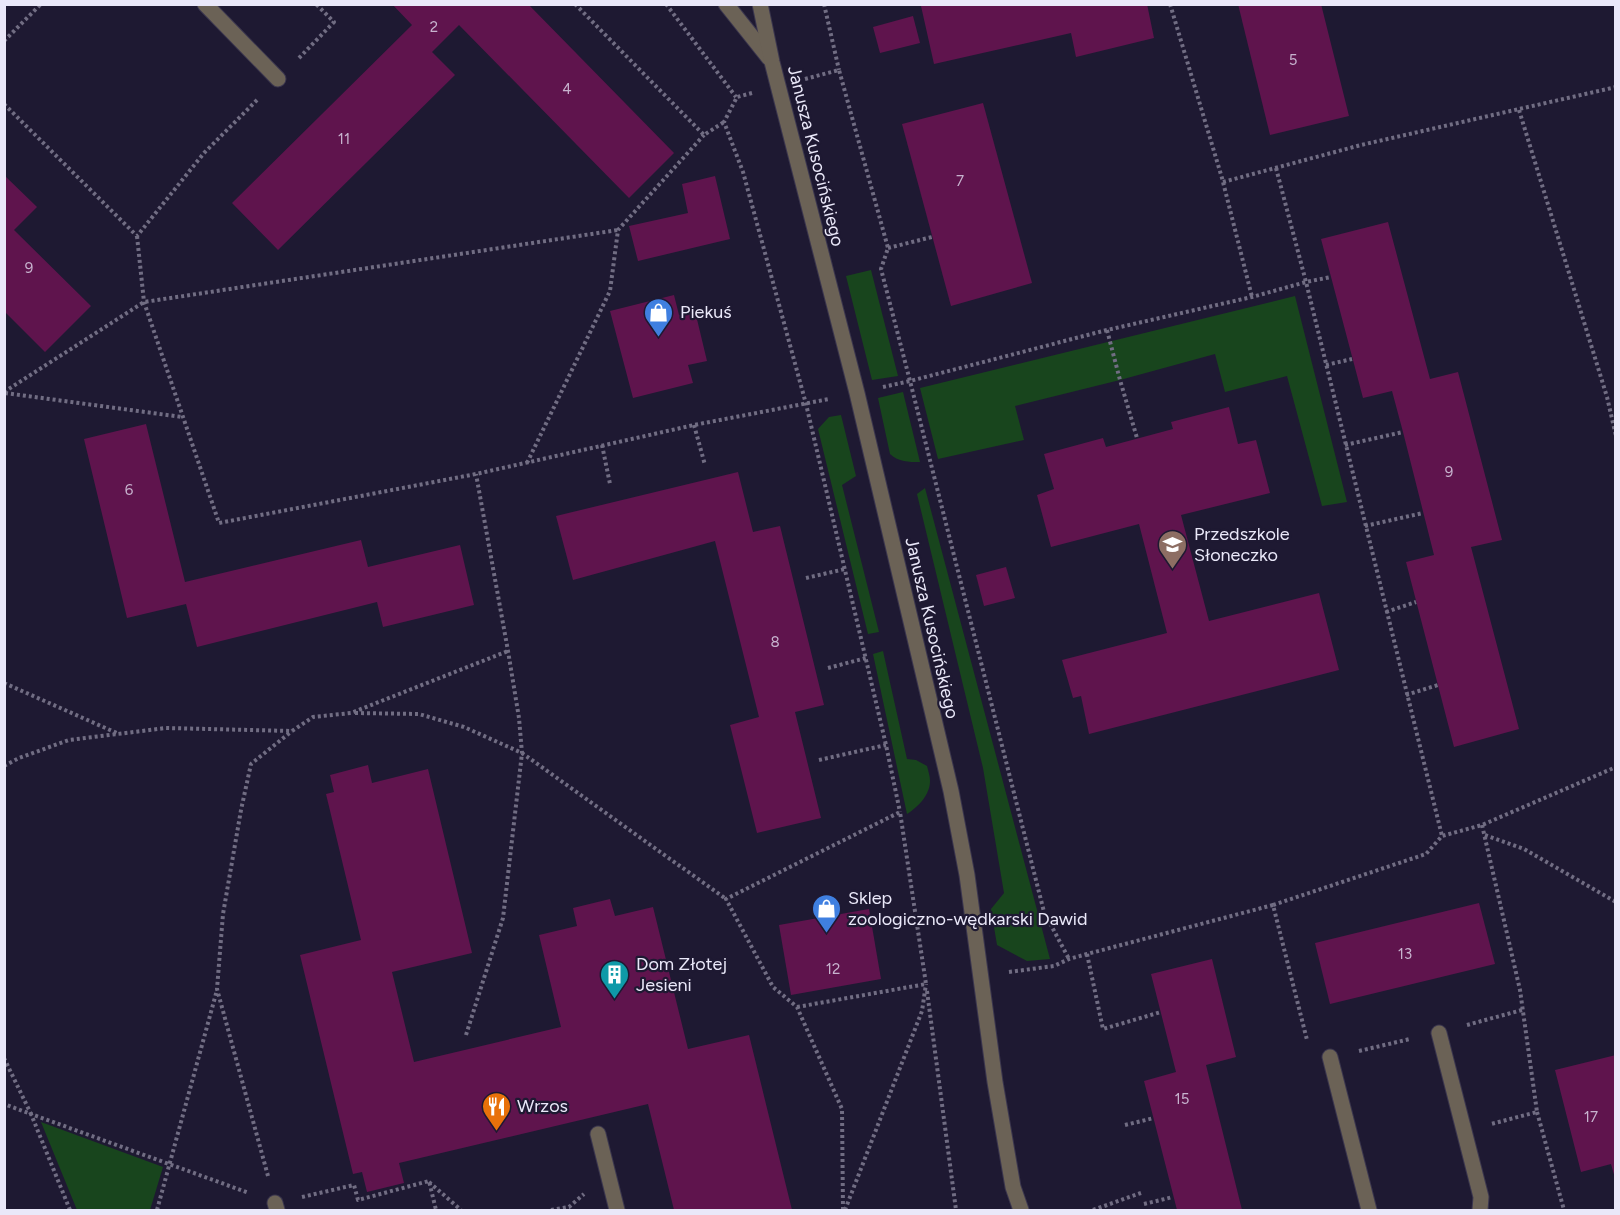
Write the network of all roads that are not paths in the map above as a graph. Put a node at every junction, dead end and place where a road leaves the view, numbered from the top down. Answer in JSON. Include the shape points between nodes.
{"nodes":[{"id":1,"x":205,"y":4,"type":"edge"},
{"id":2,"x":726,"y":4,"type":"edge"},
{"id":3,"x":760,"y":4,"type":"edge"},
{"id":4,"x":772,"y":62,"type":"junction"},
{"id":5,"x":278,"y":79,"type":"road end"},
{"id":6,"x":1439,"y":1033,"type":"dead end"},
{"id":7,"x":1330,"y":1057,"type":"dead end"},
{"id":8,"x":598,"y":1134,"type":"dead end"},
{"id":9,"x":617,"y":1210,"type":"edge"},
{"id":10,"x":1021,"y":1210,"type":"edge"},
{"id":11,"x":1369,"y":1210,"type":"edge"},
{"id":12,"x":1480,"y":1210,"type":"edge"}],
"edges":[{"from":1,"to":5,"type":"street"},
{"from":2,"to":4,"type":"street","name":"Janusza Kusocińskiego"},
{"from":3,"to":4,"type":"street","name":"Janusza Kusocińskiego"},
{"from":4,"to":10,"type":"street","name":"Janusza Kusocińskiego","via":[[857,393],[951,791],[967,875],[997,1094],[1013,1187]]},
{"from":6,"to":12,"type":"street","via":[[1481,1197]]},
{"from":7,"to":11,"type":"street"},
{"from":8,"to":9,"type":"street"}]}
